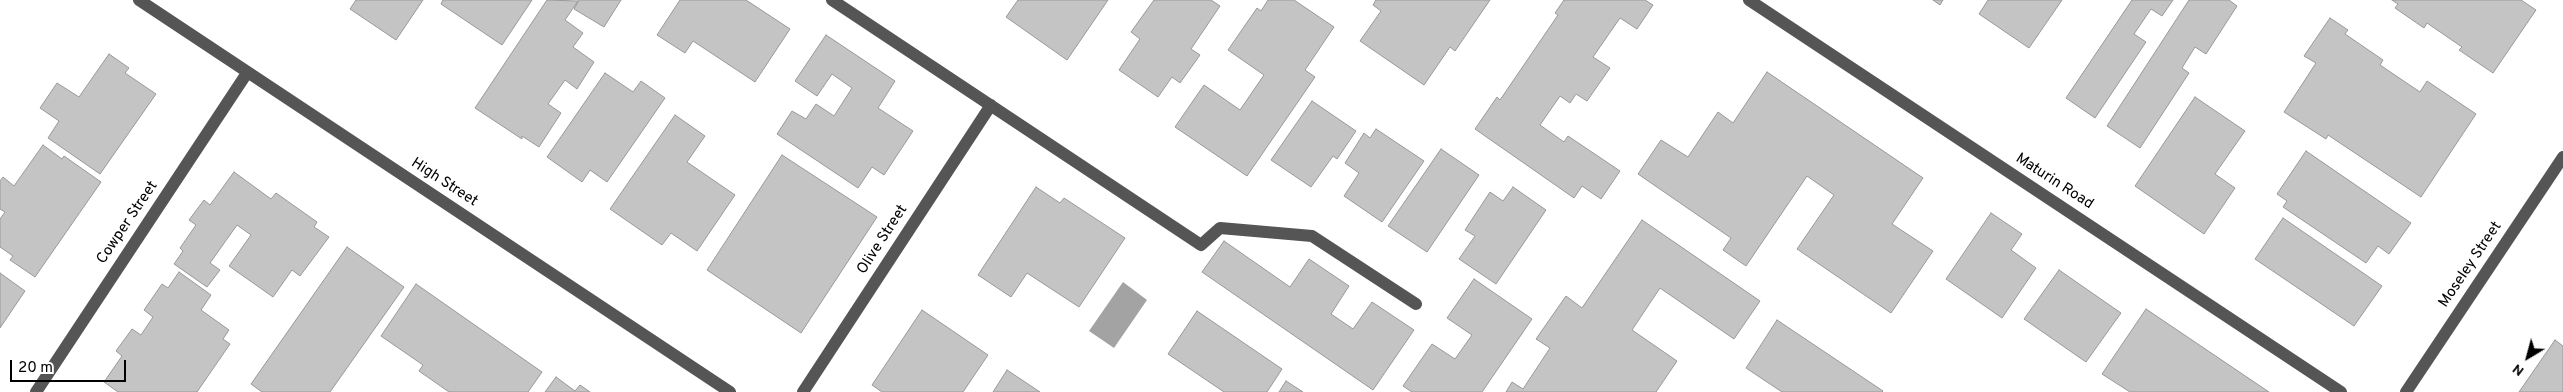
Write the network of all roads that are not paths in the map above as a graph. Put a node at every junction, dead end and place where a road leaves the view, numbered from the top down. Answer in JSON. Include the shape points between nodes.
{"nodes":[{"id":1,"x":139,"y":0,"type":"edge"},
{"id":2,"x":832,"y":0,"type":"edge"},
{"id":3,"x":1749,"y":0,"type":"edge"},
{"id":4,"x":247,"y":73,"type":"junction"},
{"id":5,"x":991,"y":105,"type":"junction"},
{"id":6,"x":2563,"y":157,"type":"edge"},
{"id":7,"x":1416,"y":304,"type":"dead end"},
{"id":8,"x":36,"y":392,"type":"edge"},
{"id":9,"x":730,"y":392,"type":"edge"},
{"id":10,"x":803,"y":392,"type":"edge"},
{"id":11,"x":2341,"y":392,"type":"edge"},
{"id":12,"x":2406,"y":392,"type":"edge"}],
"edges":[{"from":1,"to":4,"type":"street","name":"High Street"},
{"from":2,"to":5,"type":"street"},
{"from":3,"to":11,"type":"street","name":"Maturin Road"},
{"from":4,"to":8,"type":"street","name":"Cowper Street"},
{"from":4,"to":9,"type":"street","name":"High Street"},
{"from":5,"to":7,"type":"street","via":[[1201,245],[1220,228],[1312,236]]},
{"from":5,"to":10,"type":"street","name":"Olive Street"},
{"from":6,"to":12,"type":"street","name":"Moseley Street"}]}
